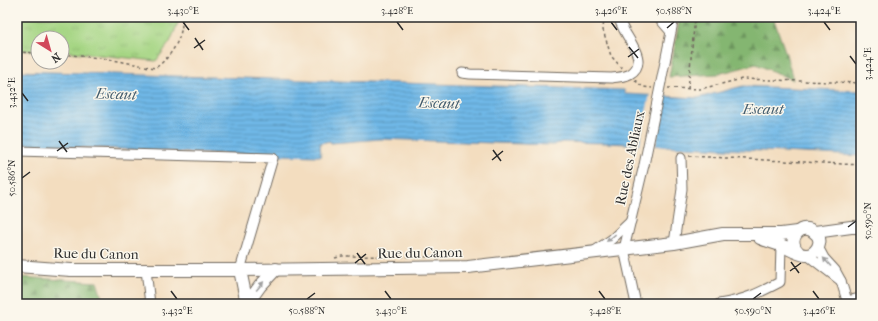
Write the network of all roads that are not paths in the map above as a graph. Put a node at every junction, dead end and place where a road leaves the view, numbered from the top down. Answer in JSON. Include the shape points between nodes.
{"nodes":[{"id":1,"x":619,"y":17,"type":"edge"},
{"id":2,"x":658,"y":17,"type":"edge"},
{"id":3,"x":674,"y":17,"type":"edge"},
{"id":4,"x":671,"y":32,"type":"junction"},
{"id":5,"x":462,"y":73,"type":"dead end"},
{"id":6,"x":17,"y":151,"type":"edge"},
{"id":7,"x":682,"y":158,"type":"road end"},
{"id":8,"x":630,"y":221,"type":"junction"},
{"id":9,"x":861,"y":228,"type":"edge"},
{"id":10,"x":797,"y":232,"type":"junction"},
{"id":11,"x":749,"y":235,"type":"junction"},
{"id":12,"x":817,"y":240,"type":"junction"},
{"id":13,"x":674,"y":243,"type":"junction"},
{"id":14,"x":781,"y":245,"type":"junction"},
{"id":15,"x":624,"y":249,"type":"junction"},
{"id":16,"x":591,"y":254,"type":"junction"},
{"id":17,"x":803,"y":254,"type":"junction"},
{"id":18,"x":17,"y":266,"type":"edge"},
{"id":19,"x":276,"y":269,"type":"junction"},
{"id":20,"x":146,"y":270,"type":"junction"},
{"id":21,"x":240,"y":270,"type":"junction"},
{"id":22,"x":841,"y":281,"type":"junction"},
{"id":23,"x":861,"y":298,"type":"edge"},
{"id":24,"x":847,"y":302,"type":"edge"},
{"id":25,"x":150,"y":304,"type":"edge"},
{"id":26,"x":247,"y":304,"type":"edge"},
{"id":27,"x":636,"y":304,"type":"edge"},
{"id":28,"x":719,"y":304,"type":"edge"}],
"edges":[{"from":1,"to":5,"type":"street","via":[[621,26],[638,57],[638,65],[628,75],[612,78]]},
{"from":2,"to":4,"type":"street"},
{"from":3,"to":4,"type":"street","name":"Rue des Abliaux"},
{"from":4,"to":8,"type":"street","name":"Rue des Abliaux","bridge":true},
{"from":6,"to":21,"type":"street","via":[[273,158]]},
{"from":7,"to":13,"type":"street","via":[[682,189]]},
{"from":8,"to":15,"type":"street","name":"Rue des Abliaux"},
{"from":8,"to":16,"type":"street","one_way":true,"via":[[612,239]]},
{"from":9,"to":12,"type":"main road","via":[[851,226]]},
{"from":10,"to":11,"type":"main road"},
{"from":10,"to":12,"type":"main road","via":[[808,229]]},
{"from":10,"to":17,"type":"main road","via":[[793,243]]},
{"from":11,"to":13,"type":"main road","name":"Rue du Canon","via":[[724,234]]},
{"from":11,"to":14,"type":"main road"},
{"from":12,"to":17,"type":"main road","via":[[814,253]]},
{"from":22,"to":12,"type":"street","one_way":true,"via":[[824,258]]},
{"from":13,"to":15,"type":"main road","name":"Rue du Canon"},
{"from":14,"to":17,"type":"main road"},
{"from":14,"to":28,"type":"street","via":[[780,282],[739,301]]},
{"from":15,"to":16,"type":"main road","name":"Rue du Canon"},
{"from":15,"to":27,"type":"street","name":"Rue des Abliaux"},
{"from":16,"to":19,"type":"main road","name":"Rue du Canon","via":[[468,267]]},
{"from":17,"to":22,"type":"street"},
{"from":18,"to":20,"type":"main road","name":"Rue du Canon","via":[[71,270]]},
{"from":19,"to":21,"type":"main road","name":"Rue du Canon"},
{"from":26,"to":19,"type":"main road","one_way":true},
{"from":20,"to":21,"type":"main road","name":"Rue du Canon"},
{"from":20,"to":25,"type":"street"},
{"from":21,"to":26,"type":"main road"},
{"from":22,"to":24,"type":"street"},
{"from":23,"to":24,"type":"street"}]}
